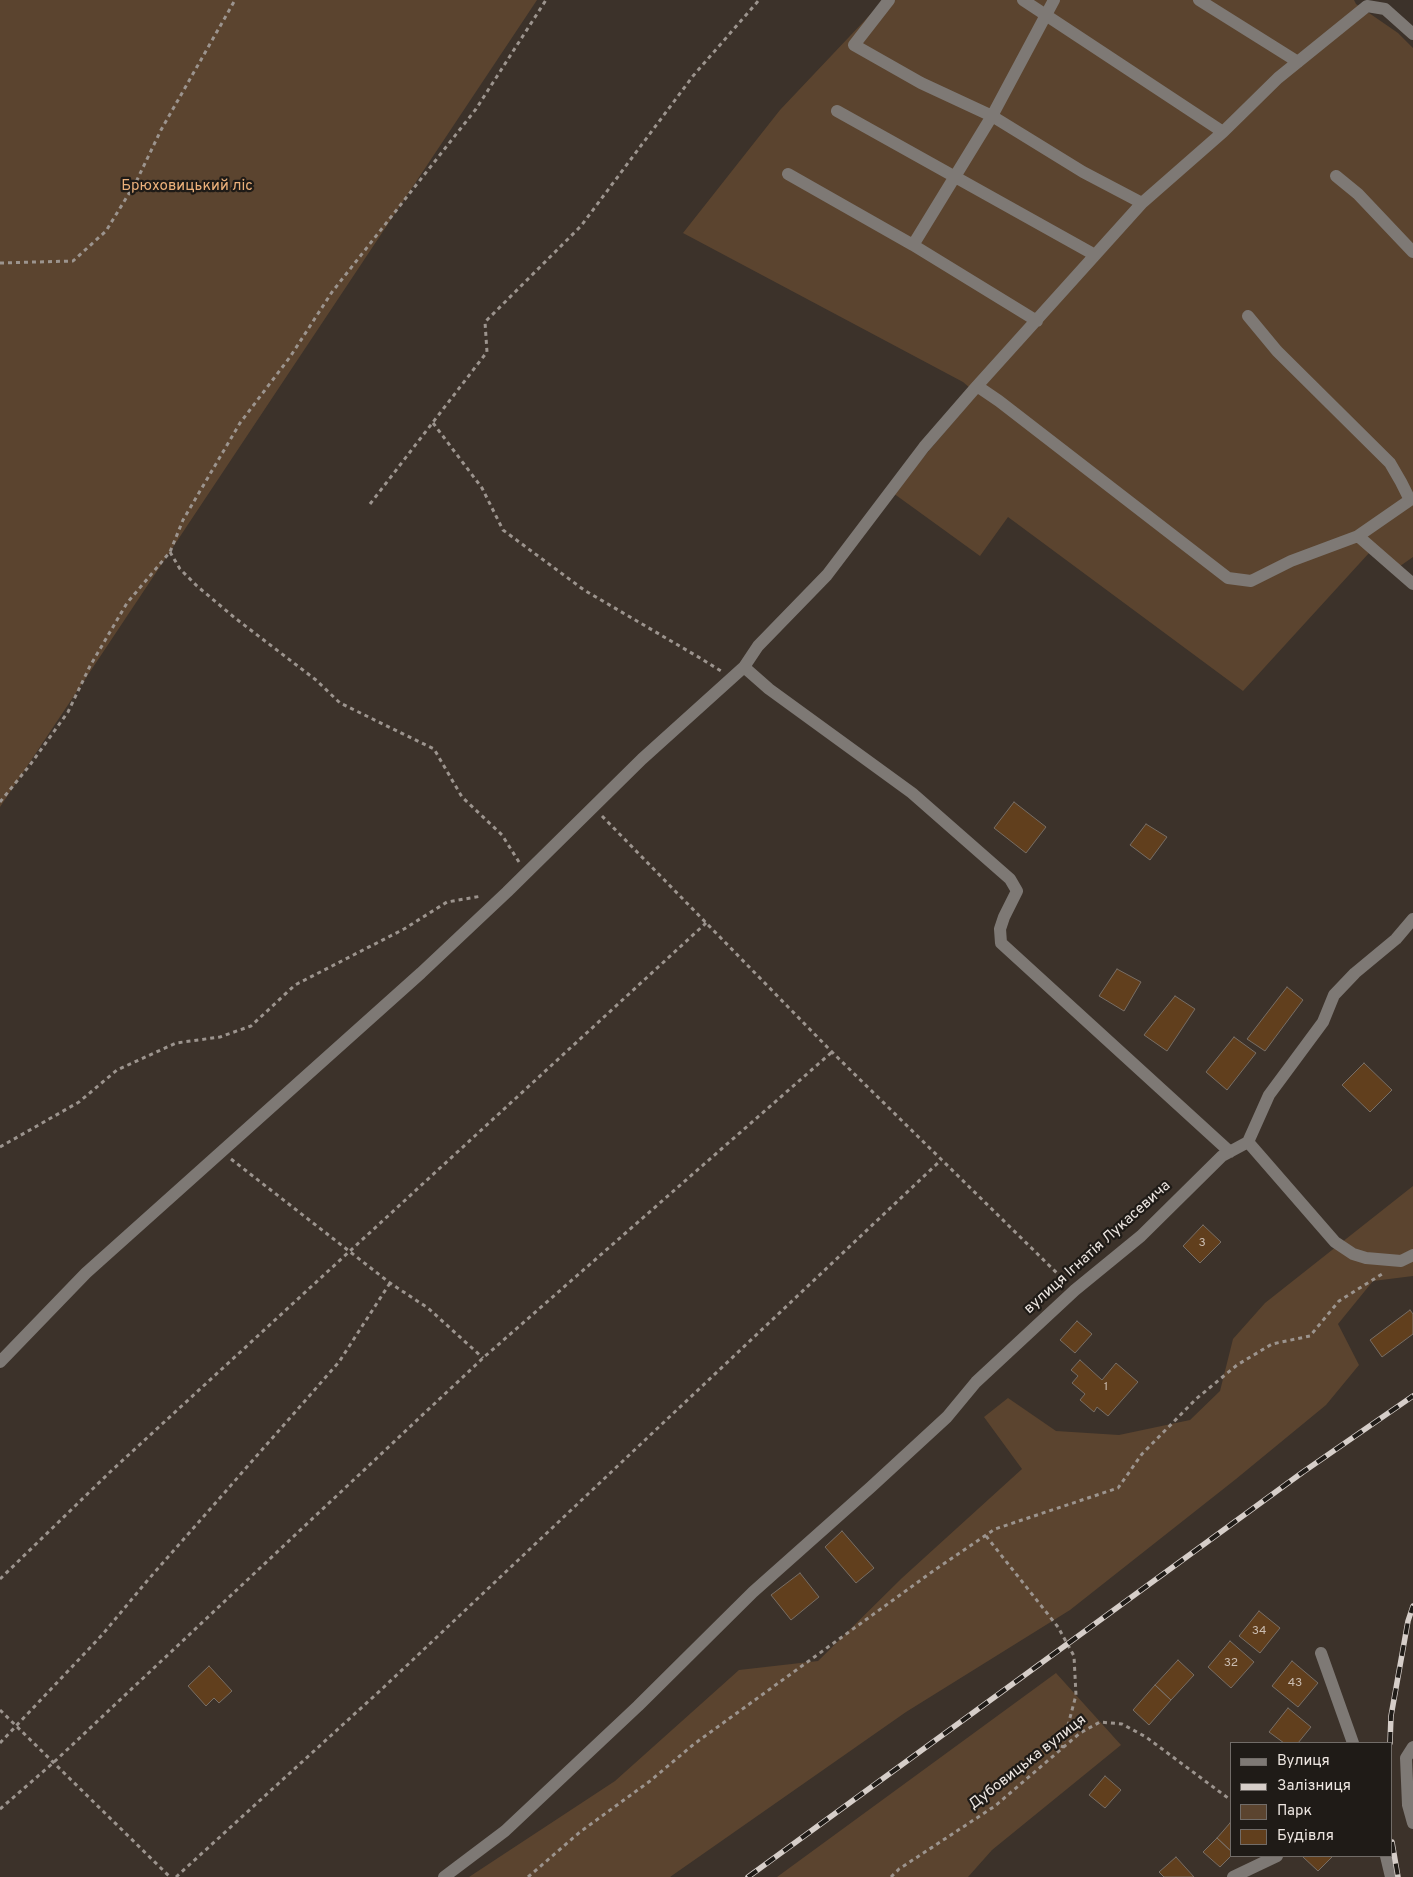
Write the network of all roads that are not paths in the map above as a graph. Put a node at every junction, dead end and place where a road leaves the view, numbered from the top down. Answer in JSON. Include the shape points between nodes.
{"nodes":[{"id":1,"x":889,"y":0,"type":"edge"},
{"id":2,"x":1023,"y":0,"type":"edge"},
{"id":3,"x":1054,"y":0,"type":"edge"},
{"id":4,"x":1199,"y":0,"type":"edge"},
{"id":5,"x":1365,"y":3,"type":"edge"},
{"id":6,"x":1046,"y":15,"type":"junction"},
{"id":7,"x":1413,"y":34,"type":"edge"},
{"id":8,"x":1298,"y":62,"type":"junction"},
{"id":9,"x":837,"y":111,"type":"dead end"},
{"id":10,"x":992,"y":116,"type":"junction"},
{"id":11,"x":1223,"y":132,"type":"junction"},
{"id":12,"x":788,"y":174,"type":"dead end"},
{"id":13,"x":1336,"y":176,"type":"dead end"},
{"id":14,"x":955,"y":177,"type":"junction"},
{"id":15,"x":1142,"y":203,"type":"junction"},
{"id":16,"x":913,"y":245,"type":"junction"},
{"id":17,"x":1413,"y":252,"type":"edge"},
{"id":18,"x":1095,"y":255,"type":"junction"},
{"id":19,"x":1248,"y":316,"type":"dead end"},
{"id":20,"x":1036,"y":321,"type":"junction"},
{"id":21,"x":977,"y":386,"type":"junction"},
{"id":22,"x":1412,"y":500,"type":"edge"},
{"id":23,"x":1358,"y":536,"type":"junction"},
{"id":24,"x":1413,"y":584,"type":"edge"},
{"id":25,"x":744,"y":667,"type":"junction"},
{"id":26,"x":1413,"y":919,"type":"edge"},
{"id":27,"x":1248,"y":1142,"type":"junction"},
{"id":28,"x":1230,"y":1152,"type":"junction"},
{"id":29,"x":1413,"y":1255,"type":"edge"},
{"id":30,"x":0,"y":1362,"type":"edge"},
{"id":31,"x":1321,"y":1654,"type":"dead end"},
{"id":32,"x":1353,"y":1742,"type":"edge"},
{"id":33,"x":1413,"y":1747,"type":"edge"},
{"id":34,"x":1413,"y":1823,"type":"edge"},
{"id":35,"x":1275,"y":1857,"type":"edge"},
{"id":36,"x":1386,"y":1857,"type":"edge"},
{"id":37,"x":444,"y":1877,"type":"edge"},
{"id":38,"x":1233,"y":1877,"type":"edge"},
{"id":39,"x":1391,"y":1877,"type":"edge"}],
"edges":[{"from":1,"to":10,"type":"street","via":[[854,45],[921,83]]},
{"from":2,"to":6,"type":"street"},
{"from":3,"to":6,"type":"street"},
{"from":4,"to":8,"type":"street"},
{"from":5,"to":7,"type":"street","via":[[1385,9]]},
{"from":5,"to":8,"type":"street"},
{"from":6,"to":10,"type":"street"},
{"from":6,"to":11,"type":"street"},
{"from":8,"to":11,"type":"street"},
{"from":9,"to":14,"type":"street"},
{"from":10,"to":14,"type":"street"},
{"from":10,"to":15,"type":"street","via":[[1083,172]]},
{"from":11,"to":15,"type":"street"},
{"from":12,"to":16,"type":"street"},
{"from":13,"to":17,"type":"street","via":[[1358,194]]},
{"from":14,"to":16,"type":"street"},
{"from":14,"to":18,"type":"street"},
{"from":15,"to":18,"type":"street"},
{"from":16,"to":20,"type":"street"},
{"from":18,"to":20,"type":"street"},
{"from":19,"to":22,"type":"street","via":[[1277,351],[1390,463]]},
{"from":20,"to":21,"type":"street"},
{"from":21,"to":23,"type":"street","via":[[1228,578],[1251,581],[1291,561]]},
{"from":21,"to":25,"type":"street","via":[[924,447],[827,575],[758,646]]},
{"from":22,"to":23,"type":"street"},
{"from":23,"to":24,"type":"street"},
{"from":25,"to":28,"type":"street","via":[[769,689],[912,793],[1010,879],[1017,892],[1000,929],[1001,943]]},
{"from":25,"to":30,"type":"street","via":[[642,759],[421,973],[86,1274]]},
{"from":26,"to":27,"type":"street","via":[[1334,995],[1323,1022],[1269,1095]]},
{"from":27,"to":28,"type":"street","name":"вулиця Ігнатія Лукасевича"},
{"from":27,"to":29,"type":"street","via":[[1335,1242],[1366,1258],[1401,1261]]},
{"from":28,"to":37,"type":"street","name":"вулиця Ігнатія Лукасевича","via":[[1222,1156],[1141,1236],[1075,1290],[976,1382],[947,1417],[753,1592],[505,1831]]},
{"from":31,"to":32,"type":"street"},
{"from":33,"to":34,"type":"street","via":[[1406,1758],[1408,1805]]},
{"from":35,"to":38,"type":"street"},
{"from":36,"to":39,"type":"street"}]}
